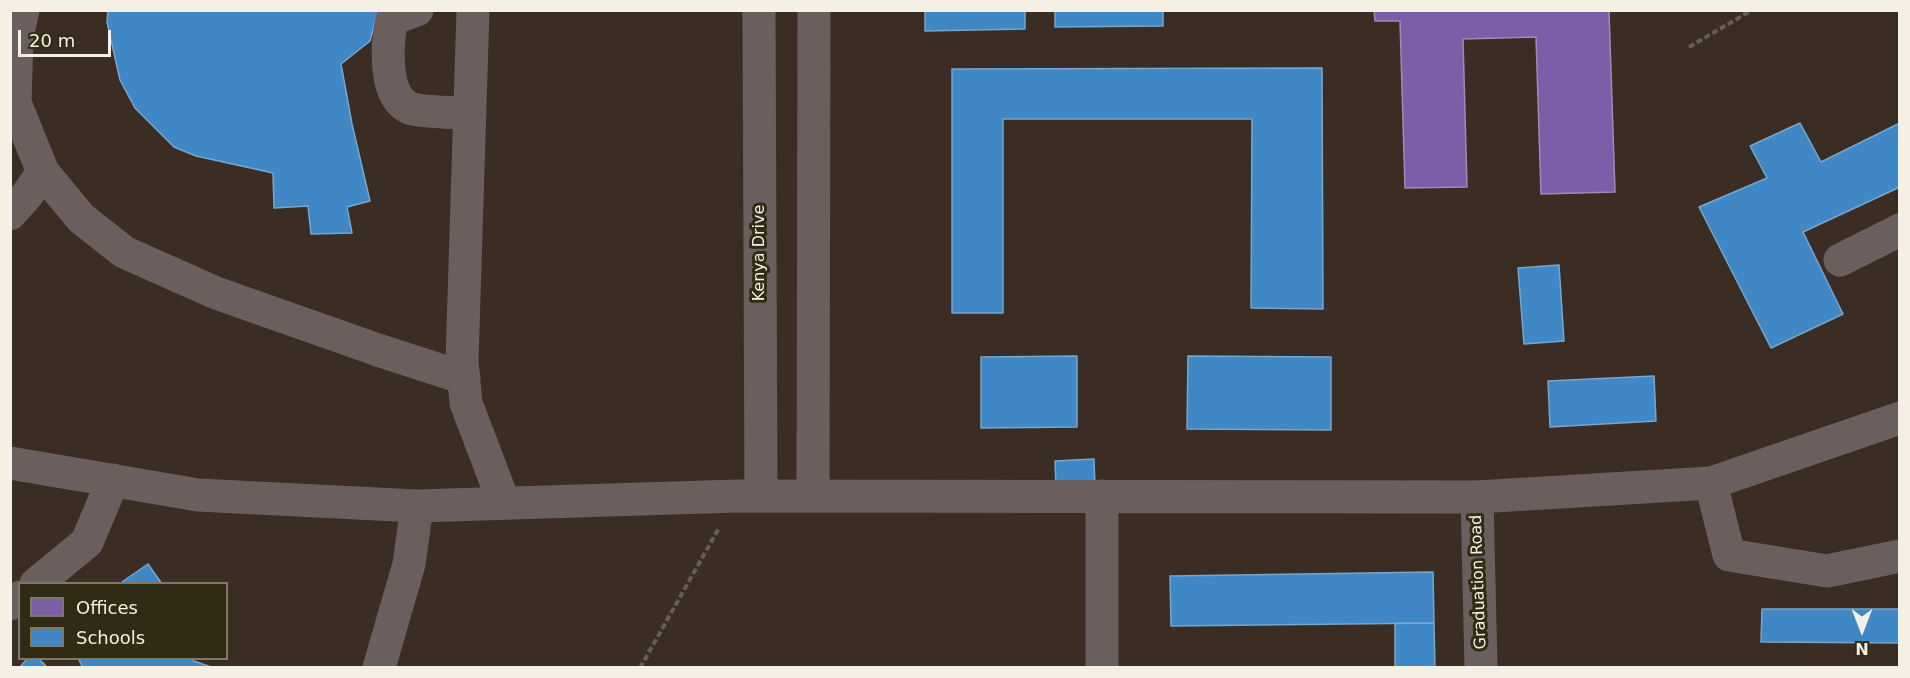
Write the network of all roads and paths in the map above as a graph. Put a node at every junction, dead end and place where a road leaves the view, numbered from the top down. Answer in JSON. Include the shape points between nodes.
{"nodes":[{"id":1,"x":23,"y":10,"type":"edge"},
{"id":2,"x":417,"y":10,"type":"edge"},
{"id":3,"x":759,"y":10,"type":"edge"},
{"id":4,"x":814,"y":10,"type":"edge"},
{"id":5,"x":1752,"y":10,"type":"edge"},
{"id":6,"x":463,"y":11,"type":"edge"},
{"id":7,"x":1689,"y":47,"type":"dead end"},
{"id":8,"x":470,"y":113,"type":"junction"},
{"id":9,"x":43,"y":172,"type":"junction"},
{"id":10,"x":10,"y":214,"type":"edge"},
{"id":11,"x":1899,"y":230,"type":"edge"},
{"id":12,"x":1840,"y":260,"type":"dead end"},
{"id":13,"x":464,"y":378,"type":"junction"},
{"id":14,"x":1899,"y":418,"type":"edge"},
{"id":15,"x":10,"y":463,"type":"edge"},
{"id":16,"x":113,"y":480,"type":"junction"},
{"id":17,"x":1711,"y":483,"type":"junction"},
{"id":18,"x":749,"y":496,"type":"junction"},
{"id":19,"x":813,"y":496,"type":"junction"},
{"id":20,"x":1102,"y":496,"type":"junction"},
{"id":21,"x":1477,"y":497,"type":"junction"},
{"id":22,"x":504,"y":503,"type":"junction"},
{"id":23,"x":417,"y":506,"type":"junction"},
{"id":24,"x":1899,"y":556,"type":"edge"},
{"id":25,"x":38,"y":582,"type":"edge"},
{"id":26,"x":379,"y":668,"type":"edge"},
{"id":27,"x":640,"y":668,"type":"edge"},
{"id":28,"x":1102,"y":668,"type":"edge"},
{"id":29,"x":1481,"y":668,"type":"edge"}],
"edges":[{"from":1,"to":9,"type":"lane","via":[[17,37],[15,103]]},
{"from":2,"to":8,"type":"lane","via":[[392,19],[388,40],[393,93],[410,108]]},
{"from":3,"to":18,"type":"lane","name":"Kenya Drive"},
{"from":4,"to":19,"type":"lane"},
{"from":5,"to":7,"type":"path"},
{"from":6,"to":8,"type":"lane"},
{"from":8,"to":13,"type":"lane"},
{"from":9,"to":10,"type":"lane"},
{"from":9,"to":13,"type":"lane","via":[[81,218],[124,252],[216,293]]},
{"from":11,"to":12,"type":"lane"},
{"from":13,"to":22,"type":"lane","via":[[466,403]]},
{"from":14,"to":17,"type":"lane"},
{"from":15,"to":16,"type":"lane"},
{"from":16,"to":23,"type":"lane","via":[[198,495]]},
{"from":16,"to":25,"type":"lane","via":[[87,542]]},
{"from":17,"to":21,"type":"lane"},
{"from":17,"to":24,"type":"lane","via":[[1729,555],[1827,571]]},
{"from":18,"to":19,"type":"lane"},
{"from":18,"to":22,"type":"lane"},
{"from":18,"to":27,"type":"path"},
{"from":19,"to":20,"type":"lane"},
{"from":20,"to":21,"type":"lane"},
{"from":20,"to":28,"type":"lane"},
{"from":21,"to":29,"type":"lane","name":"Graduation Road"},
{"from":22,"to":23,"type":"lane"},
{"from":23,"to":26,"type":"lane","via":[[409,564]]}]}
